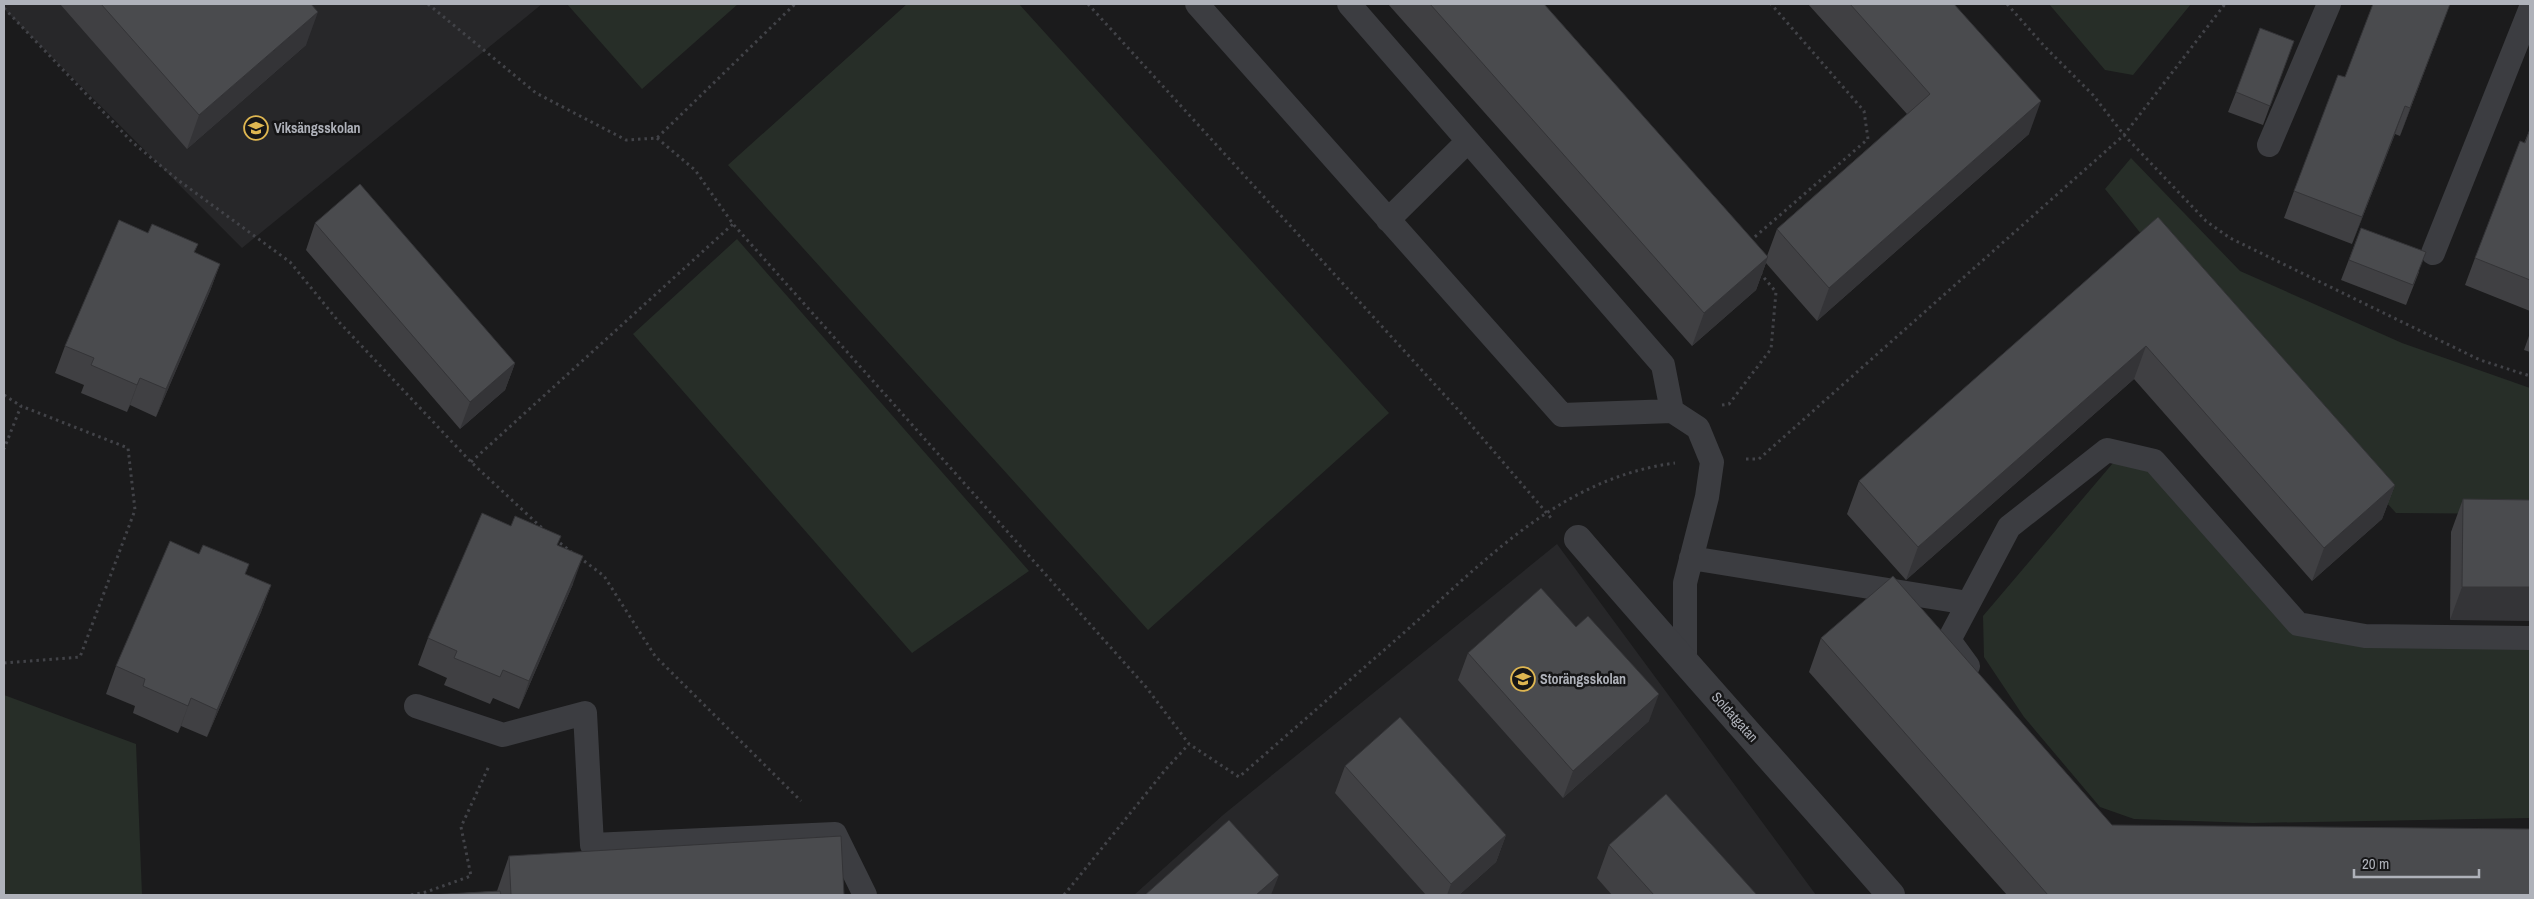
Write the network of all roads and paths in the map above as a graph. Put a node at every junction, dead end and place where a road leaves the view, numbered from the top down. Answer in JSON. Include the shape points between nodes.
{"nodes":[{"id":1,"x":428,"y":4,"type":"edge"},
{"id":2,"x":795,"y":4,"type":"edge"},
{"id":3,"x":1088,"y":4,"type":"edge"},
{"id":4,"x":1197,"y":4,"type":"edge"},
{"id":5,"x":1349,"y":4,"type":"edge"},
{"id":6,"x":1771,"y":4,"type":"edge"},
{"id":7,"x":2007,"y":4,"type":"edge"},
{"id":8,"x":2225,"y":4,"type":"edge"},
{"id":9,"x":2329,"y":4,"type":"edge"},
{"id":10,"x":4,"y":8,"type":"edge"},
{"id":11,"x":2530,"y":10,"type":"edge"},
{"id":12,"x":2124,"y":135,"type":"junction"},
{"id":13,"x":657,"y":138,"type":"junction"},
{"id":14,"x":1468,"y":141,"type":"junction"},
{"id":15,"x":2269,"y":145,"type":"dead end"},
{"id":16,"x":1388,"y":220,"type":"junction"},
{"id":17,"x":733,"y":224,"type":"junction"},
{"id":18,"x":1747,"y":243,"type":"edge"},
{"id":19,"x":2433,"y":253,"type":"dead end"},
{"id":20,"x":1758,"y":271,"type":"edge"},
{"id":21,"x":2530,"y":376,"type":"edge"},
{"id":22,"x":4,"y":395,"type":"edge"},
{"id":23,"x":21,"y":406,"type":"junction"},
{"id":24,"x":1672,"y":411,"type":"junction"},
{"id":25,"x":4,"y":449,"type":"edge"},
{"id":26,"x":1711,"y":460,"type":"junction"},
{"id":27,"x":471,"y":462,"type":"junction"},
{"id":28,"x":1545,"y":512,"type":"junction"},
{"id":29,"x":1578,"y":539,"type":"dead end"},
{"id":30,"x":1691,"y":558,"type":"junction"},
{"id":31,"x":1968,"y":603,"type":"junction"},
{"id":32,"x":2530,"y":638,"type":"edge"},
{"id":33,"x":4,"y":662,"type":"edge"},
{"id":34,"x":1685,"y":664,"type":"junction"},
{"id":35,"x":1983,"y":687,"type":"edge"},
{"id":36,"x":416,"y":706,"type":"dead end"},
{"id":37,"x":503,"y":735,"type":"junction"},
{"id":38,"x":1189,"y":744,"type":"junction"},
{"id":39,"x":834,"y":834,"type":"junction"},
{"id":40,"x":411,"y":895,"type":"edge"},
{"id":41,"x":865,"y":895,"type":"edge"},
{"id":42,"x":1064,"y":895,"type":"edge"},
{"id":43,"x":1891,"y":895,"type":"edge"}],
"edges":[{"from":1,"to":13,"type":"path","via":[[536,93],[626,140]]},
{"from":2,"to":13,"type":"path"},
{"from":3,"to":28,"type":"path","via":[[1460,412]]},
{"from":4,"to":16,"type":"lane"},
{"from":5,"to":14,"type":"lane"},
{"from":6,"to":18,"type":"path","via":[[1864,111],[1868,139]]},
{"from":7,"to":12,"type":"path","via":[[2045,48],[2093,94]]},
{"from":8,"to":12,"type":"path"},
{"from":9,"to":15,"type":"lane"},
{"from":10,"to":27,"type":"path","via":[[132,142],[290,262],[339,322]]},
{"from":11,"to":19,"type":"lane"},
{"from":12,"to":21,"type":"path","via":[[2206,221],[2230,238],[2480,360]]},
{"from":12,"to":26,"type":"path","via":[[1759,459]]},
{"from":13,"to":17,"type":"path","via":[[695,170]]},
{"from":14,"to":16,"type":"lane"},
{"from":14,"to":24,"type":"lane","via":[[1662,365]]},
{"from":16,"to":24,"type":"lane","via":[[1562,415]]},
{"from":17,"to":27,"type":"path"},
{"from":17,"to":38,"type":"path","via":[[1146,687]]},
{"from":20,"to":24,"type":"path","via":[[1776,292],[1771,349],[1729,404]]},
{"from":22,"to":23,"type":"path"},
{"from":23,"to":25,"type":"path"},
{"from":23,"to":33,"type":"path","via":[[128,448],[135,510],[80,657]]},
{"from":24,"to":26,"type":"lane","via":[[1698,428]]},
{"from":26,"to":28,"type":"path","via":[[1625,473],[1574,495]]},
{"from":26,"to":30,"type":"lane","via":[[1707,497]]},
{"from":27,"to":39,"type":"path","via":[[548,534],[604,576],[654,656]]},
{"from":28,"to":38,"type":"path","via":[[1494,553],[1239,778]]},
{"from":29,"to":34,"type":"street","name":"Soldatgatan"},
{"from":30,"to":31,"type":"lane"},
{"from":30,"to":34,"type":"lane","via":[[1685,583]]},
{"from":31,"to":32,"type":"lane","via":[[2009,527],[2107,450],[2154,461],[2298,624],[2364,636]]},
{"from":31,"to":35,"type":"lane","via":[[1949,640]]},
{"from":34,"to":43,"type":"street","name":"Soldatgatan","via":[[1726,706]]},
{"from":36,"to":37,"type":"lane"},
{"from":37,"to":39,"type":"lane","via":[[586,713],[592,845]]},
{"from":37,"to":40,"type":"path","via":[[461,827],[470,876]]},
{"from":38,"to":42,"type":"path"},
{"from":39,"to":41,"type":"lane"}]}
